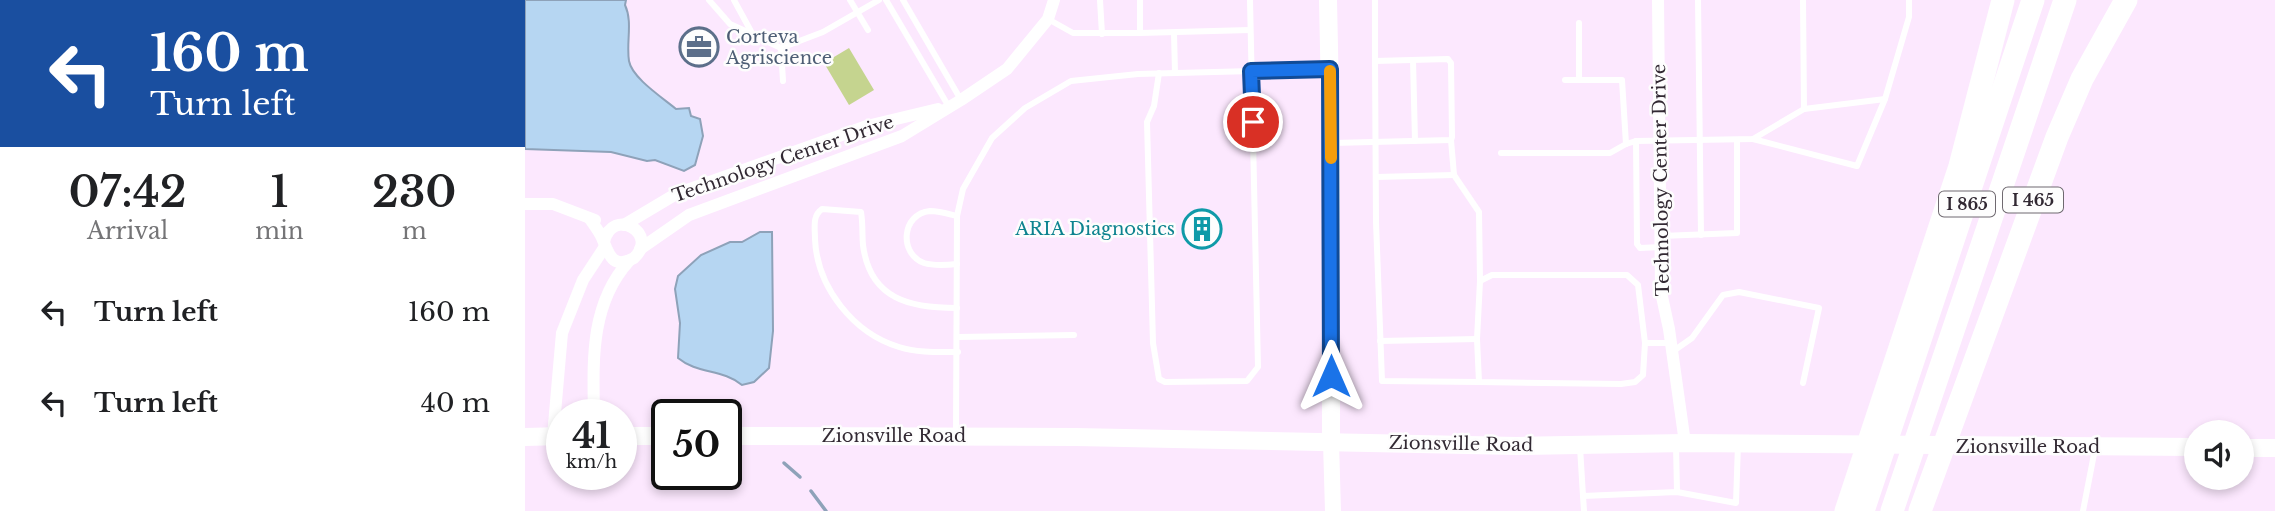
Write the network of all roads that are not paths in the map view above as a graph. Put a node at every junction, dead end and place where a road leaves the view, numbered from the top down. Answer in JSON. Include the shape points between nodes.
{"nodes":[{"id":1,"x":709,"y":0,"type":"edge"},
{"id":2,"x":734,"y":0,"type":"edge"},
{"id":3,"x":850,"y":0,"type":"edge"},
{"id":4,"x":879,"y":0,"type":"edge"},
{"id":5,"x":886,"y":0,"type":"edge"},
{"id":6,"x":903,"y":0,"type":"edge"},
{"id":7,"x":1054,"y":0,"type":"edge"},
{"id":8,"x":1100,"y":0,"type":"edge"},
{"id":9,"x":1140,"y":0,"type":"edge"},
{"id":10,"x":1250,"y":0,"type":"edge"},
{"id":11,"x":1328,"y":0,"type":"edge"},
{"id":12,"x":1375,"y":0,"type":"edge"},
{"id":13,"x":1658,"y":0,"type":"edge"},
{"id":14,"x":1698,"y":0,"type":"edge"},
{"id":15,"x":1803,"y":0,"type":"edge"},
{"id":16,"x":1909,"y":0,"type":"edge"},
{"id":17,"x":2003,"y":0,"type":"edge"},
{"id":18,"x":2033,"y":0,"type":"edge"},
{"id":19,"x":2065,"y":0,"type":"edge"},
{"id":20,"x":2126,"y":0,"type":"edge"},
{"id":21,"x":858,"y":13,"type":"junction"},
{"id":22,"x":1048,"y":19,"type":"junction"},
{"id":23,"x":1579,"y":23,"type":"dead end"},
{"id":24,"x":868,"y":30,"type":"dead end"},
{"id":25,"x":1250,"y":30,"type":"junction"},
{"id":26,"x":1140,"y":33,"type":"junction"},
{"id":27,"x":1174,"y":33,"type":"junction"},
{"id":28,"x":1102,"y":34,"type":"junction"},
{"id":29,"x":753,"y":35,"type":"junction"},
{"id":30,"x":782,"y":48,"type":"junction"},
{"id":31,"x":1413,"y":60,"type":"junction"},
{"id":32,"x":1375,"y":61,"type":"junction"},
{"id":33,"x":1330,"y":69,"type":"junction"},
{"id":34,"x":1251,"y":71,"type":"junction"},
{"id":35,"x":1159,"y":73,"type":"junction"},
{"id":36,"x":1175,"y":73,"type":"junction"},
{"id":37,"x":1565,"y":80,"type":"dead end"},
{"id":38,"x":1579,"y":80,"type":"junction"},
{"id":39,"x":783,"y":81,"type":"dead end"},
{"id":40,"x":1885,"y":99,"type":"junction"},
{"id":41,"x":961,"y":100,"type":"junction"},
{"id":42,"x":949,"y":107,"type":"junction"},
{"id":43,"x":1804,"y":109,"type":"junction"},
{"id":44,"x":1753,"y":139,"type":"junction"},
{"id":45,"x":1451,"y":140,"type":"junction"},
{"id":46,"x":1415,"y":141,"type":"junction"},
{"id":47,"x":1636,"y":141,"type":"junction"},
{"id":48,"x":1660,"y":141,"type":"junction"},
{"id":49,"x":1699,"y":141,"type":"junction"},
{"id":50,"x":1737,"y":141,"type":"junction"},
{"id":51,"x":1376,"y":142,"type":"junction"},
{"id":52,"x":1331,"y":143,"type":"junction"},
{"id":53,"x":1626,"y":144,"type":"junction"},
{"id":54,"x":1501,"y":153,"type":"dead end"},
{"id":55,"x":1454,"y":175,"type":"junction"},
{"id":56,"x":1376,"y":177,"type":"junction"},
{"id":57,"x":525,"y":204,"type":"edge"},
{"id":58,"x":957,"y":216,"type":"junction"},
{"id":59,"x":590,"y":219,"type":"junction"},
{"id":60,"x":621,"y":225,"type":"junction"},
{"id":61,"x":1700,"y":235,"type":"junction"},
{"id":62,"x":1661,"y":241,"type":"junction"},
{"id":63,"x":604,"y":245,"type":"junction"},
{"id":64,"x":640,"y":249,"type":"junction"},
{"id":65,"x":629,"y":261,"type":"junction"},
{"id":66,"x":957,"y":264,"type":"junction"},
{"id":67,"x":1480,"y":281,"type":"junction"},
{"id":68,"x":957,"y":308,"type":"junction"},
{"id":69,"x":1074,"y":335,"type":"dead end"},
{"id":70,"x":958,"y":337,"type":"junction"},
{"id":71,"x":1477,"y":339,"type":"junction"},
{"id":72,"x":1380,"y":341,"type":"junction"},
{"id":73,"x":1645,"y":344,"type":"junction"},
{"id":74,"x":1672,"y":347,"type":"junction"},
{"id":75,"x":958,"y":352,"type":"junction"},
{"id":76,"x":1479,"y":382,"type":"junction"},
{"id":77,"x":1803,"y":383,"type":"dead end"},
{"id":78,"x":559,"y":399,"type":"edge"},
{"id":79,"x":593,"y":399,"type":"edge"},
{"id":80,"x":1889,"y":407,"type":"junction"},
{"id":81,"x":546,"y":436,"type":"edge"},
{"id":82,"x":742,"y":436,"type":"edge"},
{"id":83,"x":956,"y":436,"type":"junction"},
{"id":84,"x":525,"y":437,"type":"edge"},
{"id":85,"x":1331,"y":442,"type":"junction"},
{"id":86,"x":1680,"y":443,"type":"junction"},
{"id":87,"x":1738,"y":443,"type":"junction"},
{"id":88,"x":1580,"y":445,"type":"junction"},
{"id":89,"x":2095,"y":447,"type":"junction"},
{"id":90,"x":2184,"y":447,"type":"edge"},
{"id":91,"x":2254,"y":447,"type":"edge"},
{"id":92,"x":2275,"y":447,"type":"edge"},
{"id":93,"x":1862,"y":487,"type":"junction"},
{"id":94,"x":1677,"y":492,"type":"junction"},
{"id":95,"x":1583,"y":496,"type":"junction"},
{"id":96,"x":1736,"y":503,"type":"junction"},
{"id":97,"x":1333,"y":511,"type":"edge"},
{"id":98,"x":1584,"y":511,"type":"edge"},
{"id":99,"x":1735,"y":511,"type":"edge"},
{"id":100,"x":1846,"y":511,"type":"edge"},
{"id":101,"x":1863,"y":511,"type":"edge"},
{"id":102,"x":1892,"y":511,"type":"edge"},
{"id":103,"x":1920,"y":511,"type":"edge"},
{"id":104,"x":2083,"y":511,"type":"edge"}],
"edges":[{"from":1,"to":29,"type":"lane","via":[[730,24]]},
{"from":2,"to":29,"type":"lane"},
{"from":3,"to":21,"type":"lane"},
{"from":4,"to":21,"type":"lane"},
{"from":5,"to":42,"type":"lane"},
{"from":6,"to":41,"type":"lane"},
{"from":7,"to":22,"type":"street","name":"Technology Center Drive"},
{"from":8,"to":28,"type":"lane"},
{"from":9,"to":26,"type":"lane"},
{"from":10,"to":25,"type":"lane"},
{"from":11,"to":33,"type":"main road"},
{"from":12,"to":32,"type":"lane"},
{"from":13,"to":48,"type":"street","name":"Technology Center Drive"},
{"from":14,"to":49,"type":"lane"},
{"from":15,"to":43,"type":"lane"},
{"from":16,"to":40,"type":"lane","via":[[1909,17]]},
{"from":17,"to":80,"type":"highway"},
{"from":18,"to":80,"type":"highway","number":"I 865"},
{"from":19,"to":102,"type":"highway","number":"I 865"},
{"from":20,"to":103,"type":"highway","number":"I 465","via":[[2060,128]]},
{"from":21,"to":24,"type":"lane"},
{"from":21,"to":30,"type":"lane"},
{"from":22,"to":28,"type":"lane","via":[[1073,33]]},
{"from":22,"to":41,"type":"street","name":"Technology Center Drive","via":[[1007,69]]},
{"from":23,"to":38,"type":"lane"},
{"from":25,"to":27,"type":"lane"},
{"from":25,"to":34,"type":"lane"},
{"from":26,"to":27,"type":"lane"},
{"from":26,"to":28,"type":"lane"},
{"from":27,"to":36,"type":"lane"},
{"from":29,"to":30,"type":"lane"},
{"from":30,"to":39,"type":"lane"},
{"from":31,"to":32,"type":"lane"},
{"from":31,"to":45,"type":"lane","via":[[1448,59],[1451,63]]},
{"from":31,"to":46,"type":"lane"},
{"from":32,"to":51,"type":"lane"},
{"from":33,"to":34,"type":"lane"},
{"from":33,"to":52,"type":"main road"},
{"from":34,"to":35,"type":"lane","via":[[1258,367],[1247,381],[1159,379],[1153,343],[1147,122]]},
{"from":34,"to":36,"type":"lane"},
{"from":35,"to":36,"type":"lane"},
{"from":35,"to":58,"type":"lane","via":[[1071,81],[1025,108],[992,138],[963,189]]},
{"from":37,"to":38,"type":"lane"},
{"from":38,"to":53,"type":"lane","via":[[1623,82]]},
{"from":40,"to":43,"type":"lane"},
{"from":40,"to":44,"type":"lane","via":[[1857,166]]},
{"from":41,"to":42,"type":"street","name":"Technology Center Drive"},
{"from":42,"to":60,"type":"street","name":"Technology Center Drive","via":[[867,126],[676,194]]},
{"from":42,"to":64,"type":"street","name":"Technology Center Drive","via":[[902,136],[689,215]]},
{"from":43,"to":44,"type":"lane"},
{"from":44,"to":50,"type":"lane"},
{"from":45,"to":46,"type":"lane"},
{"from":45,"to":55,"type":"lane"},
{"from":46,"to":51,"type":"lane"},
{"from":47,"to":48,"type":"lane"},
{"from":47,"to":53,"type":"lane"},
{"from":47,"to":62,"type":"lane","via":[[1637,244],[1640,248]]},
{"from":48,"to":49,"type":"lane"},
{"from":48,"to":62,"type":"street","name":"Technology Center Drive"},
{"from":49,"to":50,"type":"lane"},
{"from":49,"to":61,"type":"lane"},
{"from":50,"to":61,"type":"lane","via":[[1738,230]]},
{"from":51,"to":52,"type":"lane"},
{"from":51,"to":56,"type":"lane"},
{"from":52,"to":85,"type":"main road"},
{"from":53,"to":54,"type":"lane","via":[[1610,153]]},
{"from":55,"to":56,"type":"lane"},
{"from":55,"to":67,"type":"lane","via":[[1479,212]]},
{"from":56,"to":72,"type":"lane"},
{"from":57,"to":59,"type":"street","via":[[553,204]]},
{"from":58,"to":66,"type":"lane"},
{"from":58,"to":66,"type":"lane","via":[[922,213],[906,233],[909,251],[922,262]]},
{"from":59,"to":60,"type":"street"},
{"from":59,"to":63,"type":"street"},
{"from":60,"to":63,"type":"street","via":[[608,231]]},
{"from":60,"to":64,"type":"street","via":[[635,229],[641,238]]},
{"from":61,"to":62,"type":"lane"},
{"from":62,"to":74,"type":"street","name":"Technology Center Drive","via":[[1661,292]]},
{"from":63,"to":65,"type":"street","via":[[611,258]]},
{"from":63,"to":78,"type":"street","via":[[583,280],[562,332]]},
{"from":64,"to":65,"type":"street"},
{"from":65,"to":79,"type":"street","via":[[608,290],[597,324]]},
{"from":66,"to":68,"type":"lane"},
{"from":67,"to":71,"type":"lane"},
{"from":67,"to":73,"type":"lane","via":[[1492,275],[1627,275],[1638,285]]},
{"from":68,"to":70,"type":"lane"},
{"from":68,"to":75,"type":"lane","via":[[918,307],[890,295],[871,274],[866,260],[862,212],[817,212],[819,263],[848,315],[871,334],[899,347]]},
{"from":69,"to":70,"type":"lane"},
{"from":70,"to":75,"type":"lane"},
{"from":71,"to":72,"type":"lane"},
{"from":71,"to":76,"type":"lane"},
{"from":72,"to":76,"type":"lane","via":[[1382,381]]},
{"from":73,"to":74,"type":"lane"},
{"from":73,"to":76,"type":"lane","via":[[1643,375],[1635,382]]},
{"from":74,"to":77,"type":"lane","via":[[1692,338],[1723,295],[1739,292],[1819,308]]},
{"from":74,"to":86,"type":"street","name":"Technology Center Drive"},
{"from":75,"to":83,"type":"lane"},
{"from":80,"to":93,"type":"highway"},
{"from":81,"to":84,"type":"main road"},
{"from":82,"to":83,"type":"main road","name":"Zionsville Road"},
{"from":83,"to":85,"type":"main road","name":"Zionsville Road"},
{"from":85,"to":88,"type":"main road","name":"Zionsville Road"},
{"from":85,"to":97,"type":"street"},
{"from":86,"to":87,"type":"main road","name":"Zionsville Road"},
{"from":86,"to":88,"type":"main road","name":"Zionsville Road"},
{"from":86,"to":94,"type":"lane"},
{"from":87,"to":89,"type":"main road","name":"Zionsville Road"},
{"from":87,"to":96,"type":"lane"},
{"from":88,"to":95,"type":"lane"},
{"from":89,"to":90,"type":"main road","name":"Zionsville Road"},
{"from":89,"to":104,"type":"lane"},
{"from":91,"to":92,"type":"main road"},
{"from":93,"to":100,"type":"highway"},
{"from":93,"to":101,"type":"highway"},
{"from":94,"to":95,"type":"lane"},
{"from":94,"to":96,"type":"lane"},
{"from":95,"to":98,"type":"lane"},
{"from":96,"to":99,"type":"lane"}]}
